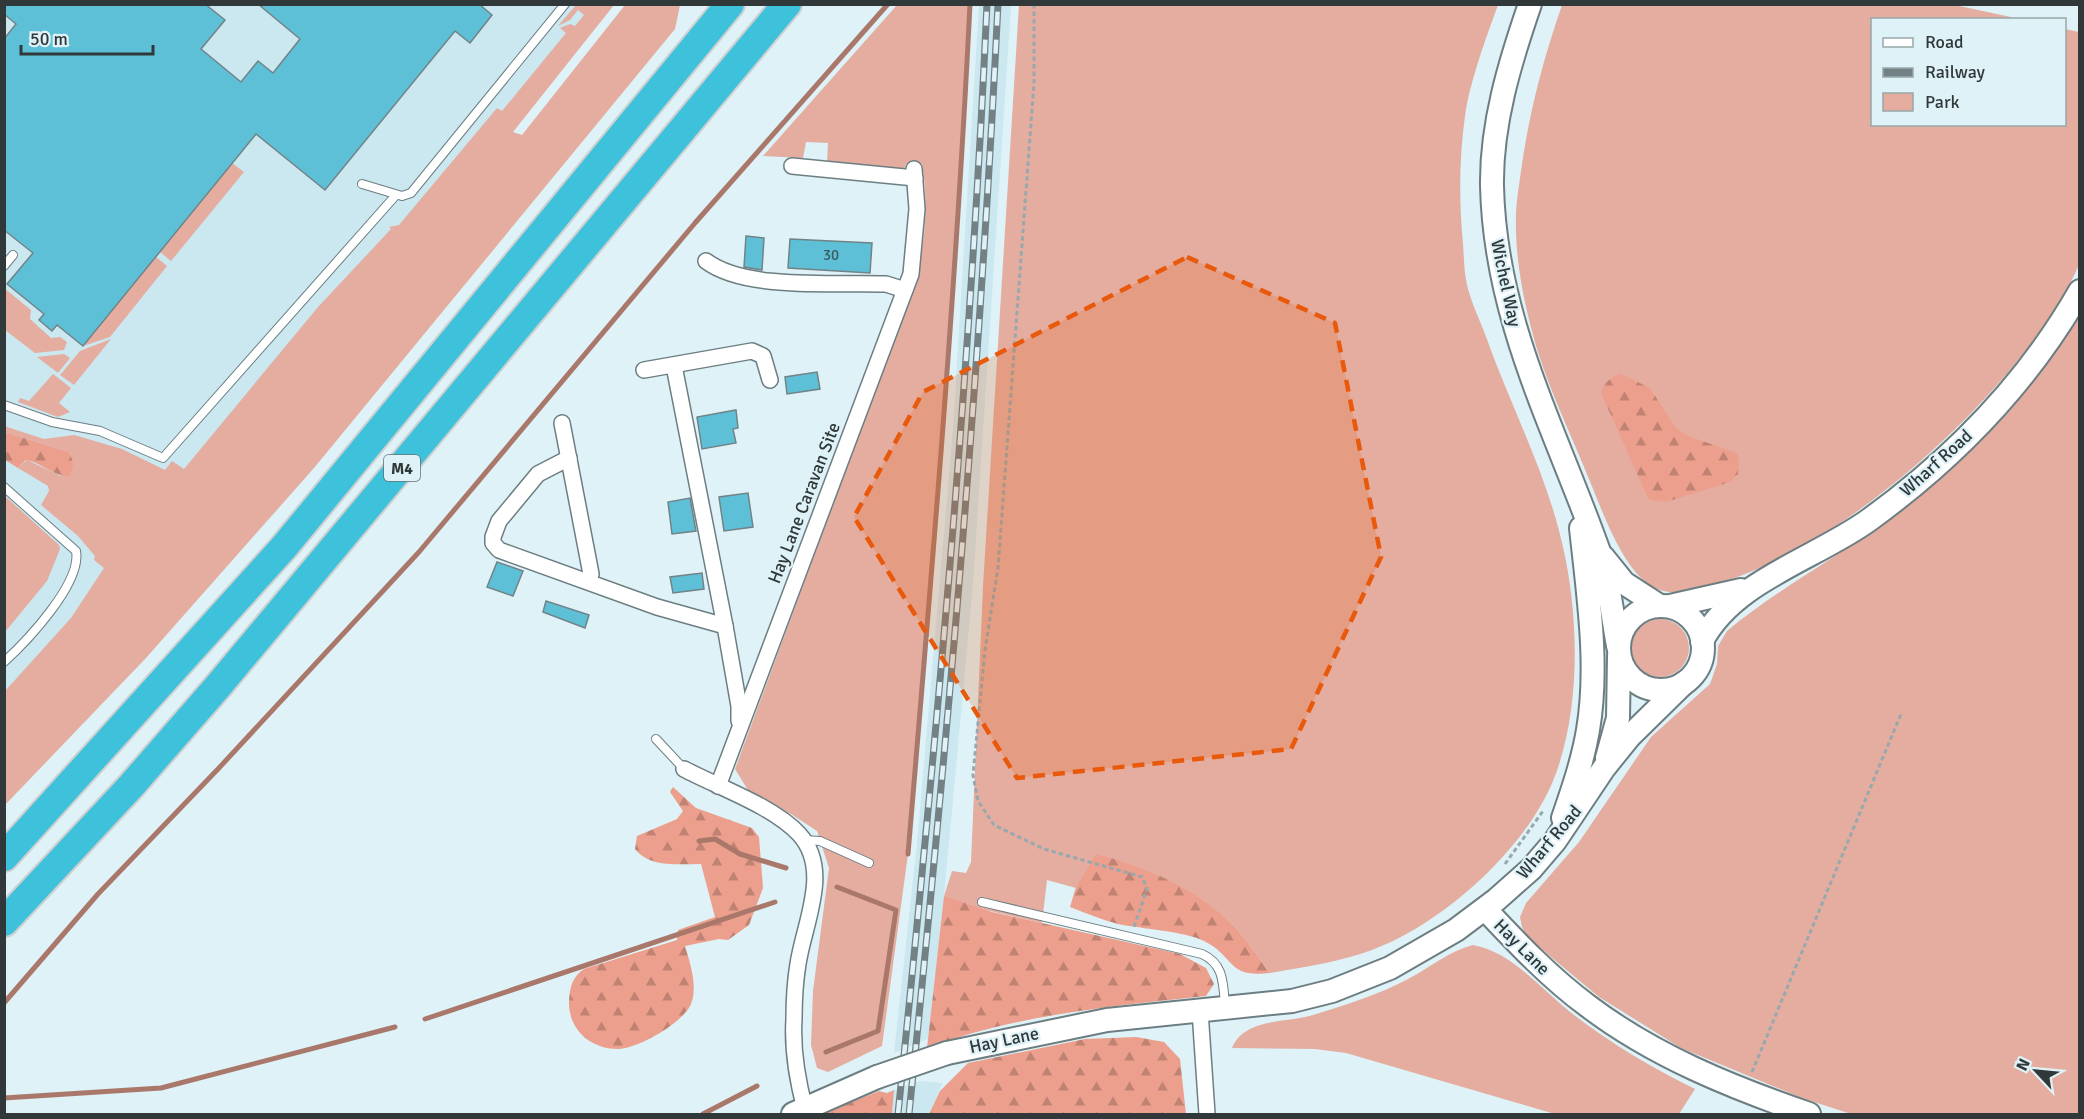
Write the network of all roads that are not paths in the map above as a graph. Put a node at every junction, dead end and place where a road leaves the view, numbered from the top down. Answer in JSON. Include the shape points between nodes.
{"nodes":[{"id":1,"x":565,"y":4,"type":"edge"},
{"id":2,"x":730,"y":4,"type":"edge"},
{"id":3,"x":787,"y":4,"type":"edge"},
{"id":4,"x":1530,"y":4,"type":"edge"},
{"id":5,"x":792,"y":166,"type":"dead end"},
{"id":6,"x":362,"y":184,"type":"dead end"},
{"id":7,"x":396,"y":195,"type":"junction"},
{"id":8,"x":13,"y":255,"type":"dead end"},
{"id":9,"x":706,"y":261,"type":"dead end"},
{"id":10,"x":4,"y":266,"type":"edge"},
{"id":11,"x":905,"y":290,"type":"junction"},
{"id":12,"x":2079,"y":291,"type":"edge"},
{"id":13,"x":674,"y":366,"type":"junction"},
{"id":14,"x":644,"y":370,"type":"dead end"},
{"id":15,"x":770,"y":380,"type":"dead end"},
{"id":16,"x":4,"y":405,"type":"edge"},
{"id":17,"x":562,"y":423,"type":"dead end"},
{"id":18,"x":569,"y":458,"type":"junction"},
{"id":19,"x":4,"y":487,"type":"edge"},
{"id":20,"x":1579,"y":500,"type":"junction"},
{"id":21,"x":1599,"y":551,"type":"junction"},
{"id":22,"x":589,"y":582,"type":"junction"},
{"id":23,"x":1750,"y":588,"type":"junction"},
{"id":24,"x":1664,"y":606,"type":"junction"},
{"id":25,"x":725,"y":626,"type":"junction"},
{"id":26,"x":1702,"y":641,"type":"junction"},
{"id":27,"x":1619,"y":652,"type":"junction"},
{"id":28,"x":4,"y":662,"type":"edge"},
{"id":29,"x":1684,"y":683,"type":"junction"},
{"id":30,"x":739,"y":730,"type":"junction"},
{"id":31,"x":116,"y":737,"type":"junction"},
{"id":32,"x":656,"y":739,"type":"dead end"},
{"id":33,"x":1604,"y":768,"type":"junction"},
{"id":34,"x":684,"y":769,"type":"joint"},
{"id":35,"x":718,"y":786,"type":"junction"},
{"id":36,"x":4,"y":835,"type":"edge"},
{"id":37,"x":804,"y":840,"type":"junction"},
{"id":38,"x":1555,"y":841,"type":"junction"},
{"id":39,"x":4,"y":857,"type":"edge"},
{"id":40,"x":869,"y":863,"type":"dead end"},
{"id":41,"x":982,"y":902,"type":"dead end"},
{"id":42,"x":1485,"y":909,"type":"junction"},
{"id":43,"x":4,"y":922,"type":"edge"},
{"id":44,"x":1226,"y":1009,"type":"junction"},
{"id":45,"x":1200,"y":1011,"type":"junction"},
{"id":46,"x":799,"y":1112,"type":"edge"},
{"id":47,"x":1207,"y":1114,"type":"edge"},
{"id":48,"x":1809,"y":1114,"type":"edge"}],
"edges":[{"from":1,"to":7,"type":"lane","via":[[411,193]]},
{"from":2,"to":31,"type":"highway","number":"M4","via":[[284,548]]},
{"from":3,"to":43,"type":"highway","number":"M4","via":[[219,685]]},
{"from":4,"to":20,"type":"main road","name":"Wichel Way","via":[[1505,86],[1496,133],[1494,224],[1512,323]]},
{"from":5,"to":11,"type":"street","name":"Hay Lane Caravan Site","via":[[914,173],[916,238]]},
{"from":6,"to":7,"type":"lane"},
{"from":7,"to":16,"type":"lane","via":[[163,458],[100,431],[52,422]]},
{"from":8,"to":10,"type":"lane"},
{"from":9,"to":11,"type":"street","via":[[724,272],[749,279],[886,284]]},
{"from":11,"to":30,"type":"street","name":"Hay Lane Caravan Site"},
{"from":12,"to":23,"type":"main road","name":"Wharf Road","via":[[2040,352],[2004,398],[1934,468],[1853,531]]},
{"from":13,"to":14,"type":"street"},
{"from":13,"to":15,"type":"street","via":[[752,351],[763,356]]},
{"from":13,"to":25,"type":"street","name":"Hay Lane Caravan Site"},
{"from":17,"to":18,"type":"street"},
{"from":18,"to":22,"type":"street","via":[[591,574]]},
{"from":18,"to":22,"type":"street","via":[[550,465],[531,481],[499,521],[493,543],[505,554]]},
{"from":19,"to":28,"type":"lane","via":[[76,551],[77,558],[69,582],[53,606]]},
{"from":20,"to":21,"type":"main road","name":"Wichel Way"},
{"from":20,"to":38,"type":"main road","via":[[1590,632],[1591,705],[1585,746]]},
{"from":21,"to":24,"type":"main road","name":"Wichel Way","via":[[1624,583]]},
{"from":21,"to":27,"type":"main road","name":"Wichel Way"},
{"from":22,"to":25,"type":"street","via":[[693,619]]},
{"from":23,"to":24,"type":"main road","name":"Wharf Road"},
{"from":23,"to":26,"type":"main road","name":"Wharf Road","via":[[1719,614]]},
{"from":24,"to":26,"type":"main road","via":[[1689,617]]},
{"from":24,"to":27,"type":"main road","name":"Wharf Road","via":[[1642,610],[1628,620],[1620,635]]},
{"from":25,"to":30,"type":"street","name":"Hay Lane Caravan Site","via":[[739,706]]},
{"from":26,"to":29,"type":"main road","name":"Wharf Road","via":[[1700,662]]},
{"from":27,"to":29,"type":"main road","via":[[1630,677],[1643,687],[1664,690]]},
{"from":27,"to":33,"type":"main road","name":"Wharf Road","via":[[1618,718]]},
{"from":29,"to":33,"type":"main road","name":"Wharf Road","via":[[1637,728]]},
{"from":30,"to":35,"type":"street","name":"Hay Lane Caravan Site"},
{"from":31,"to":36,"type":"highway","number":"M4"},
{"from":31,"to":39,"type":"highway","number":"M4"},
{"from":32,"to":34,"type":"lane"},
{"from":33,"to":38,"type":"main road","name":"Wharf Road"},
{"from":34,"to":35,"type":"street"},
{"from":35,"to":37,"type":"street","via":[[786,822]]},
{"from":37,"to":40,"type":"lane","via":[[820,841]]},
{"from":37,"to":46,"type":"street","via":[[814,863],[815,886],[798,964],[793,1049]]},
{"from":38,"to":42,"type":"main road","name":"Wharf Road"},
{"from":41,"to":44,"type":"lane","via":[[1202,954],[1213,959],[1220,969]]},
{"from":42,"to":44,"type":"main road","name":"Hay Lane","via":[[1430,947],[1371,977],[1292,1001]]},
{"from":42,"to":48,"type":"main road","name":"Hay Lane","via":[[1552,977],[1609,1022],[1681,1064]]},
{"from":44,"to":45,"type":"main road","name":"Hay Lane"},
{"from":45,"to":46,"type":"main road","name":"Hay Lane","bridge":true,"via":[[1107,1020],[947,1053],[877,1077]]},
{"from":45,"to":47,"type":"street"}]}
